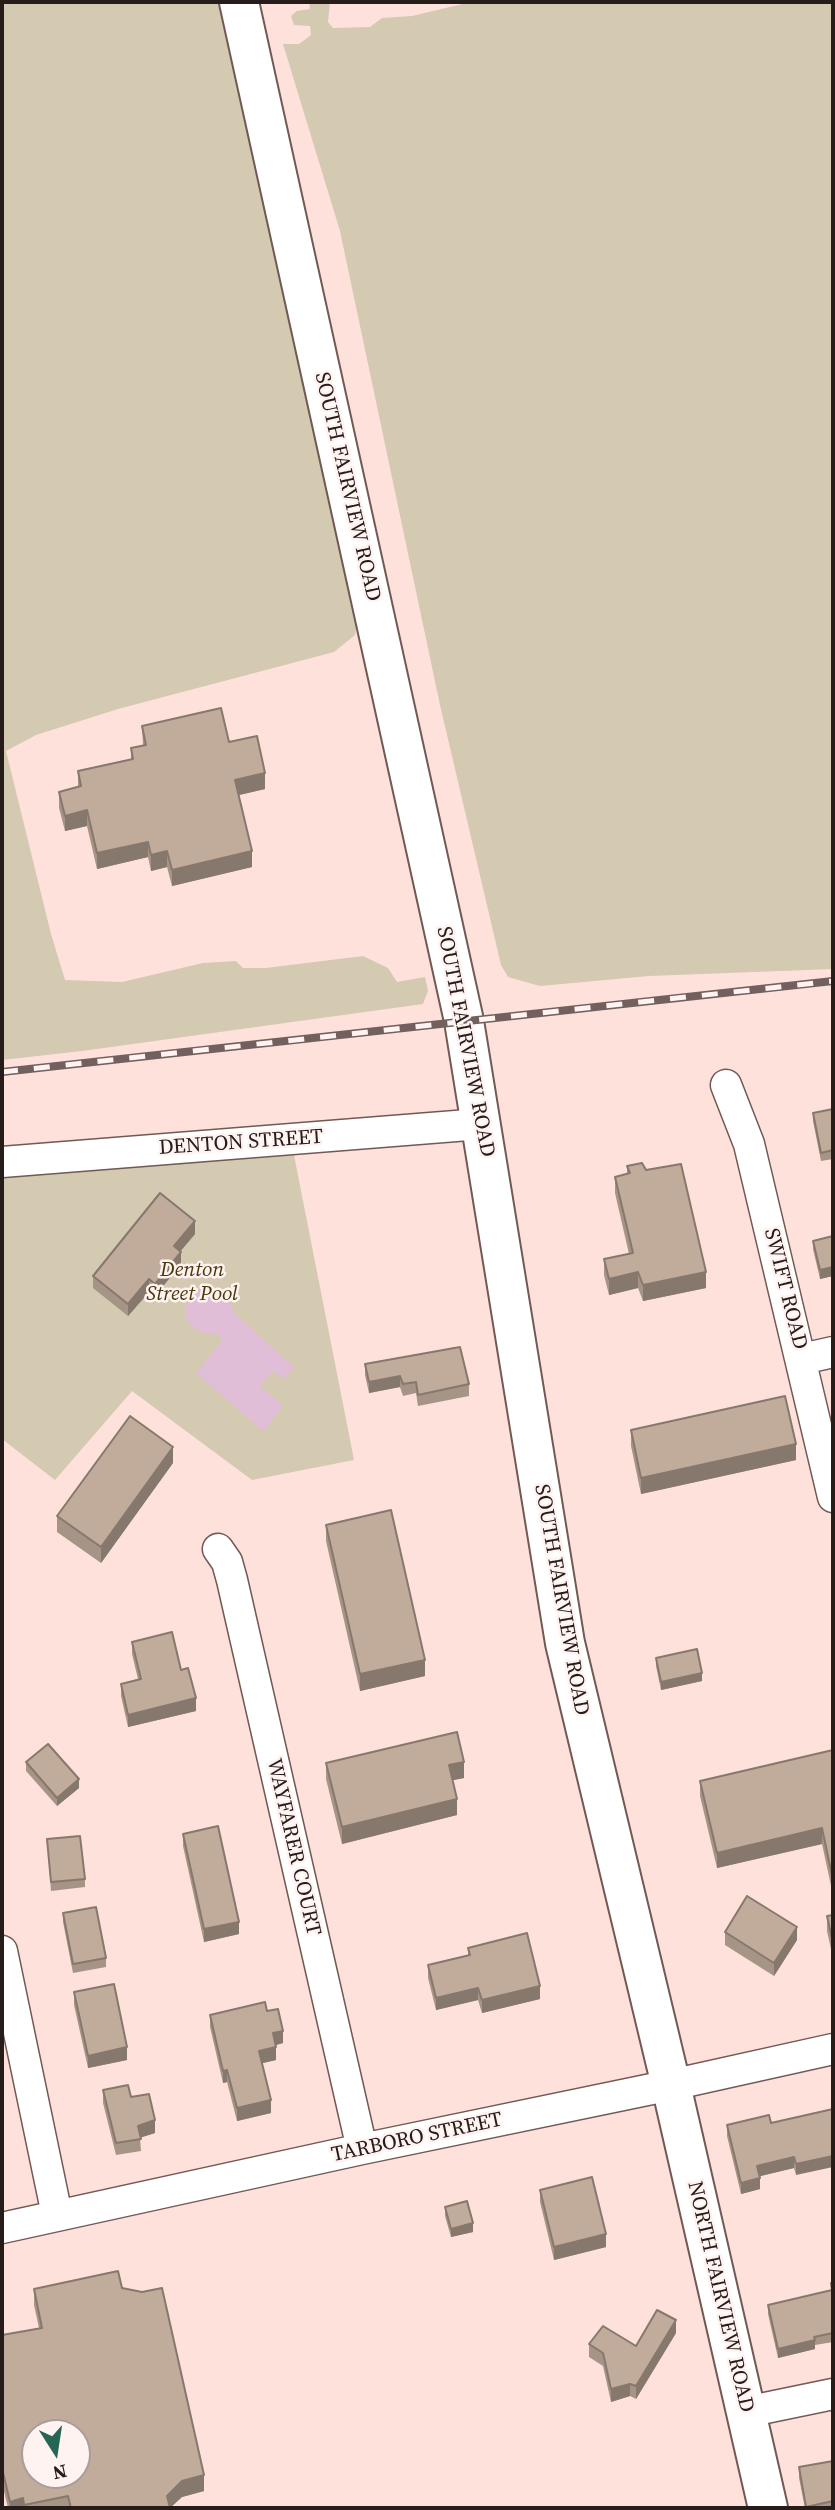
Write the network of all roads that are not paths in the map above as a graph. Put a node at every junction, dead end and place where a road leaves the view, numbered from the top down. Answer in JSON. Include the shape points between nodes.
{"nodes":[{"id":1,"x":239,"y":2,"type":"edge"},
{"id":2,"x":726,"y":1085,"type":"dead end"},
{"id":3,"x":481,"y":1124,"type":"junction"},
{"id":4,"x":2,"y":1162,"type":"edge"},
{"id":5,"x":833,"y":1352,"type":"edge"},
{"id":6,"x":802,"y":1359,"type":"junction"},
{"id":7,"x":833,"y":1497,"type":"edge"},
{"id":8,"x":218,"y":1549,"type":"dead end"},
{"id":9,"x":2,"y":1951,"type":"edge"},
{"id":10,"x":833,"y":2049,"type":"edge"},
{"id":11,"x":671,"y":2085,"type":"junction"},
{"id":12,"x":362,"y":2149,"type":"junction"},
{"id":13,"x":57,"y":2215,"type":"junction"},
{"id":14,"x":2,"y":2228,"type":"edge"},
{"id":15,"x":833,"y":2394,"type":"edge"},
{"id":16,"x":746,"y":2412,"type":"junction"},
{"id":17,"x":768,"y":2508,"type":"edge"}],
"edges":[{"from":1,"to":3,"type":"main road","name":"SOUTH FAIRVIEW ROAD","via":[[464,1021]]},
{"from":2,"to":6,"type":"street","name":"SWIFT ROAD","via":[[749,1144]]},
{"from":3,"to":4,"type":"street","name":"DENTON STREET"},
{"from":3,"to":11,"type":"main road","name":"SOUTH FAIRVIEW ROAD","via":[[565,1643]]},
{"from":5,"to":6,"type":"street"},
{"from":6,"to":7,"type":"street","name":"SWIFT ROAD"},
{"from":8,"to":12,"type":"street","name":"WAYFARER COURT","via":[[232,1580]]},
{"from":9,"to":13,"type":"street"},
{"from":10,"to":11,"type":"street","name":"TARBORO STREET"},
{"from":11,"to":12,"type":"street","name":"TARBORO STREET"},
{"from":11,"to":16,"type":"main road","name":"NORTH FAIRVIEW ROAD"},
{"from":12,"to":13,"type":"street","name":"TARBORO STREET"},
{"from":13,"to":14,"type":"street","name":"TARBORO STREET"},
{"from":15,"to":16,"type":"street"},
{"from":16,"to":17,"type":"main road","name":"NORTH FAIRVIEW ROAD"}]}
